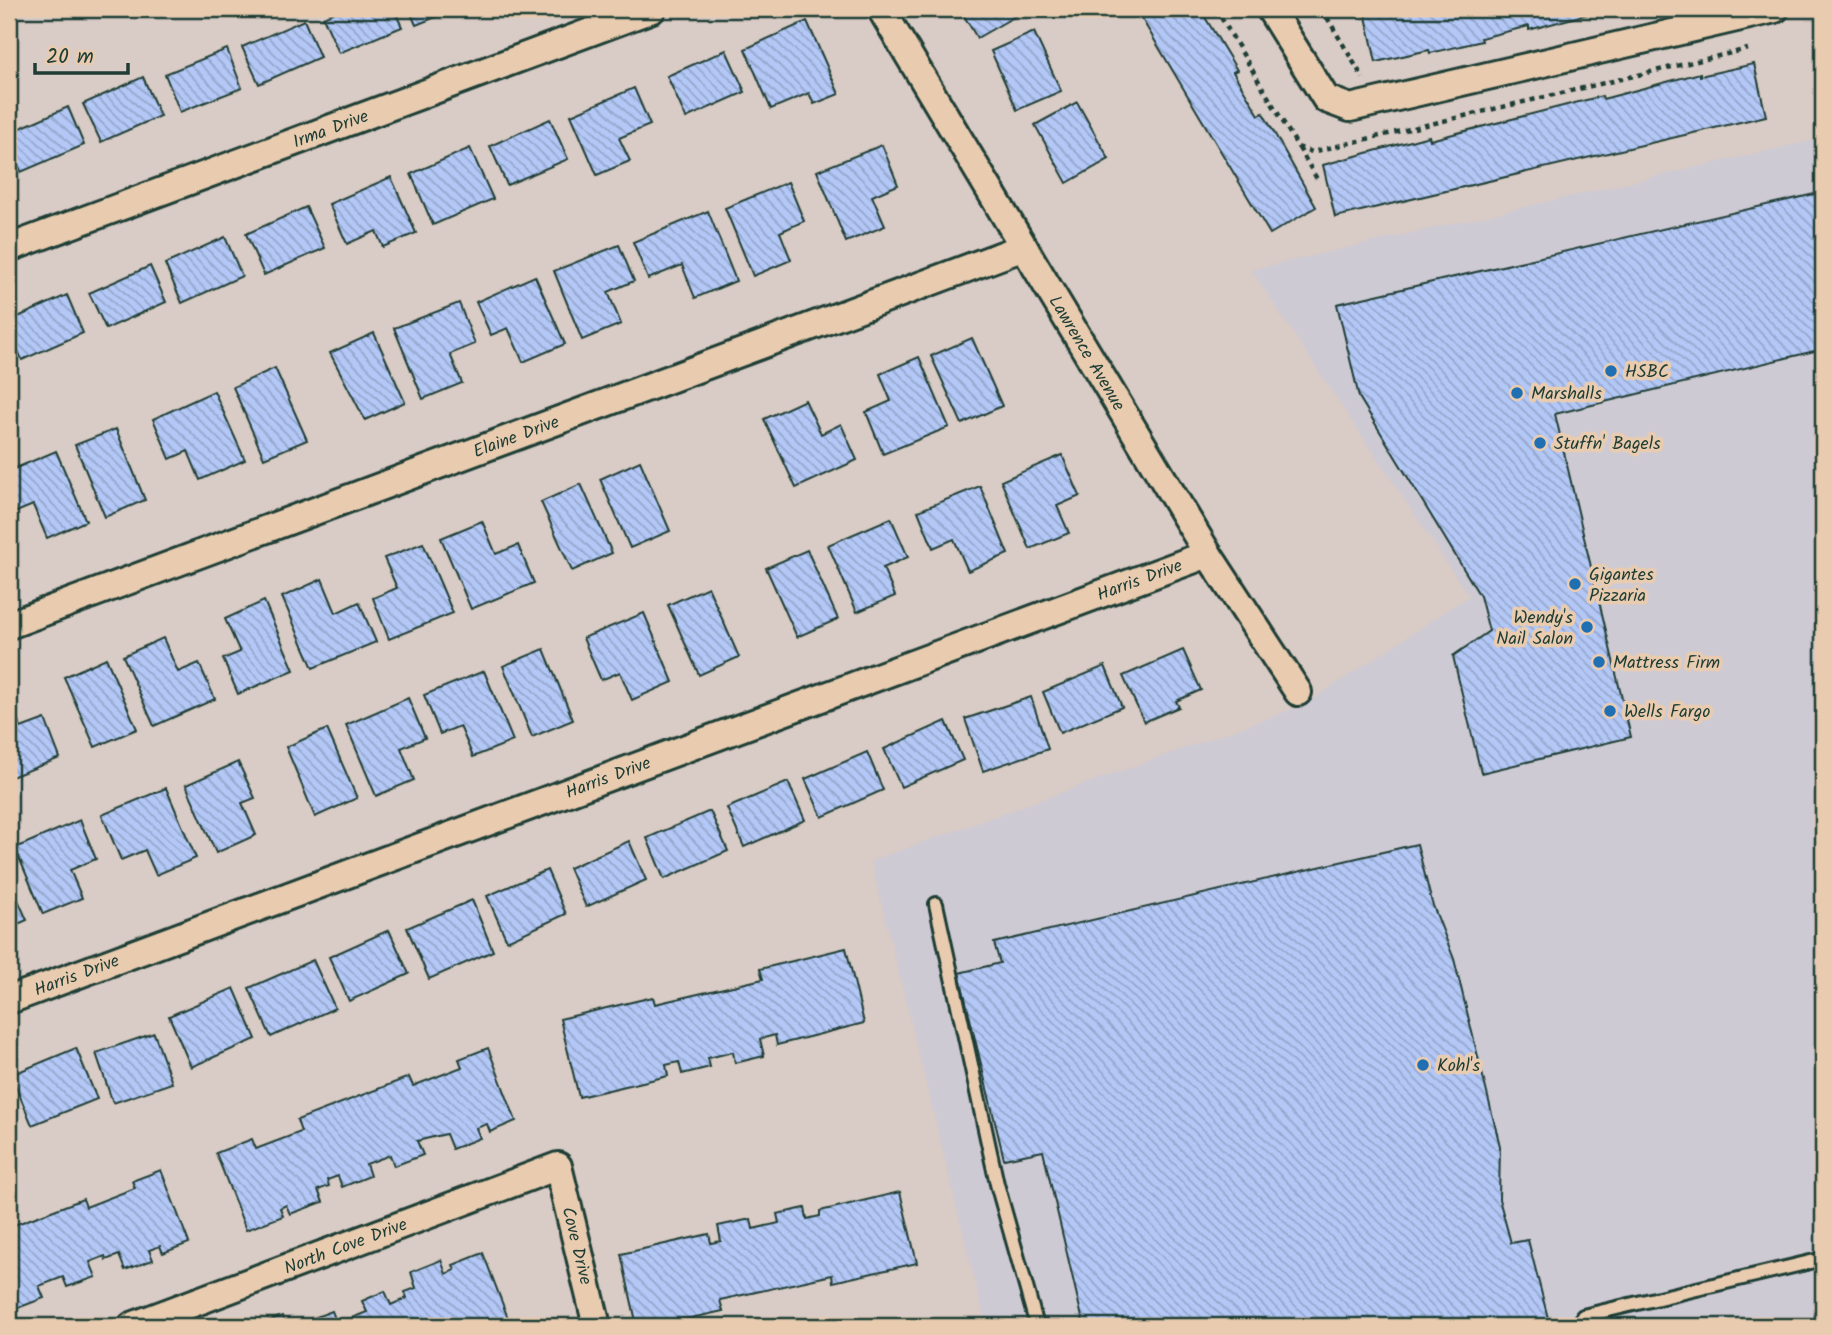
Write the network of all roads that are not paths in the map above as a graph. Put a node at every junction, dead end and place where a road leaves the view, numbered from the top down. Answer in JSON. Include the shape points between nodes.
{"nodes":[{"id":1,"x":652,"y":9,"type":"edge"},
{"id":2,"x":881,"y":9,"type":"edge"},
{"id":3,"x":1270,"y":9,"type":"edge"},
{"id":4,"x":1775,"y":9,"type":"edge"},
{"id":5,"x":1024,"y":247,"type":"junction"},
{"id":6,"x":9,"y":248,"type":"edge"},
{"id":7,"x":1208,"y":554,"type":"junction"},
{"id":8,"x":9,"y":625,"type":"edge"},
{"id":9,"x":1298,"y":692,"type":"dead end"},
{"id":10,"x":936,"y":904,"type":"dead end"},
{"id":11,"x":9,"y":1000,"type":"edge"},
{"id":12,"x":558,"y":1166,"type":"joint"},
{"id":13,"x":1823,"y":1259,"type":"edge"},
{"id":14,"x":1583,"y":1316,"type":"dead end"},
{"id":15,"x":132,"y":1326,"type":"edge"},
{"id":16,"x":597,"y":1326,"type":"edge"},
{"id":17,"x":1037,"y":1326,"type":"edge"}],
"edges":[{"from":1,"to":6,"type":"street","name":"Irma Drive"},
{"from":2,"to":5,"type":"street","name":"Lawrence Avenue"},
{"from":3,"to":4,"type":"street","via":[[1326,99],[1350,108]]},
{"from":5,"to":7,"type":"street","name":"Lawrence Avenue"},
{"from":5,"to":8,"type":"street","name":"Elaine Drive"},
{"from":7,"to":9,"type":"street","name":"Lawrence Avenue"},
{"from":7,"to":11,"type":"street","name":"Harris Drive"},
{"from":10,"to":17,"type":"lane","via":[[997,1184]]},
{"from":12,"to":15,"type":"street","name":"North Cove Drive"},
{"from":12,"to":16,"type":"street","name":"Cove Drive"},
{"from":13,"to":14,"type":"lane"}]}
